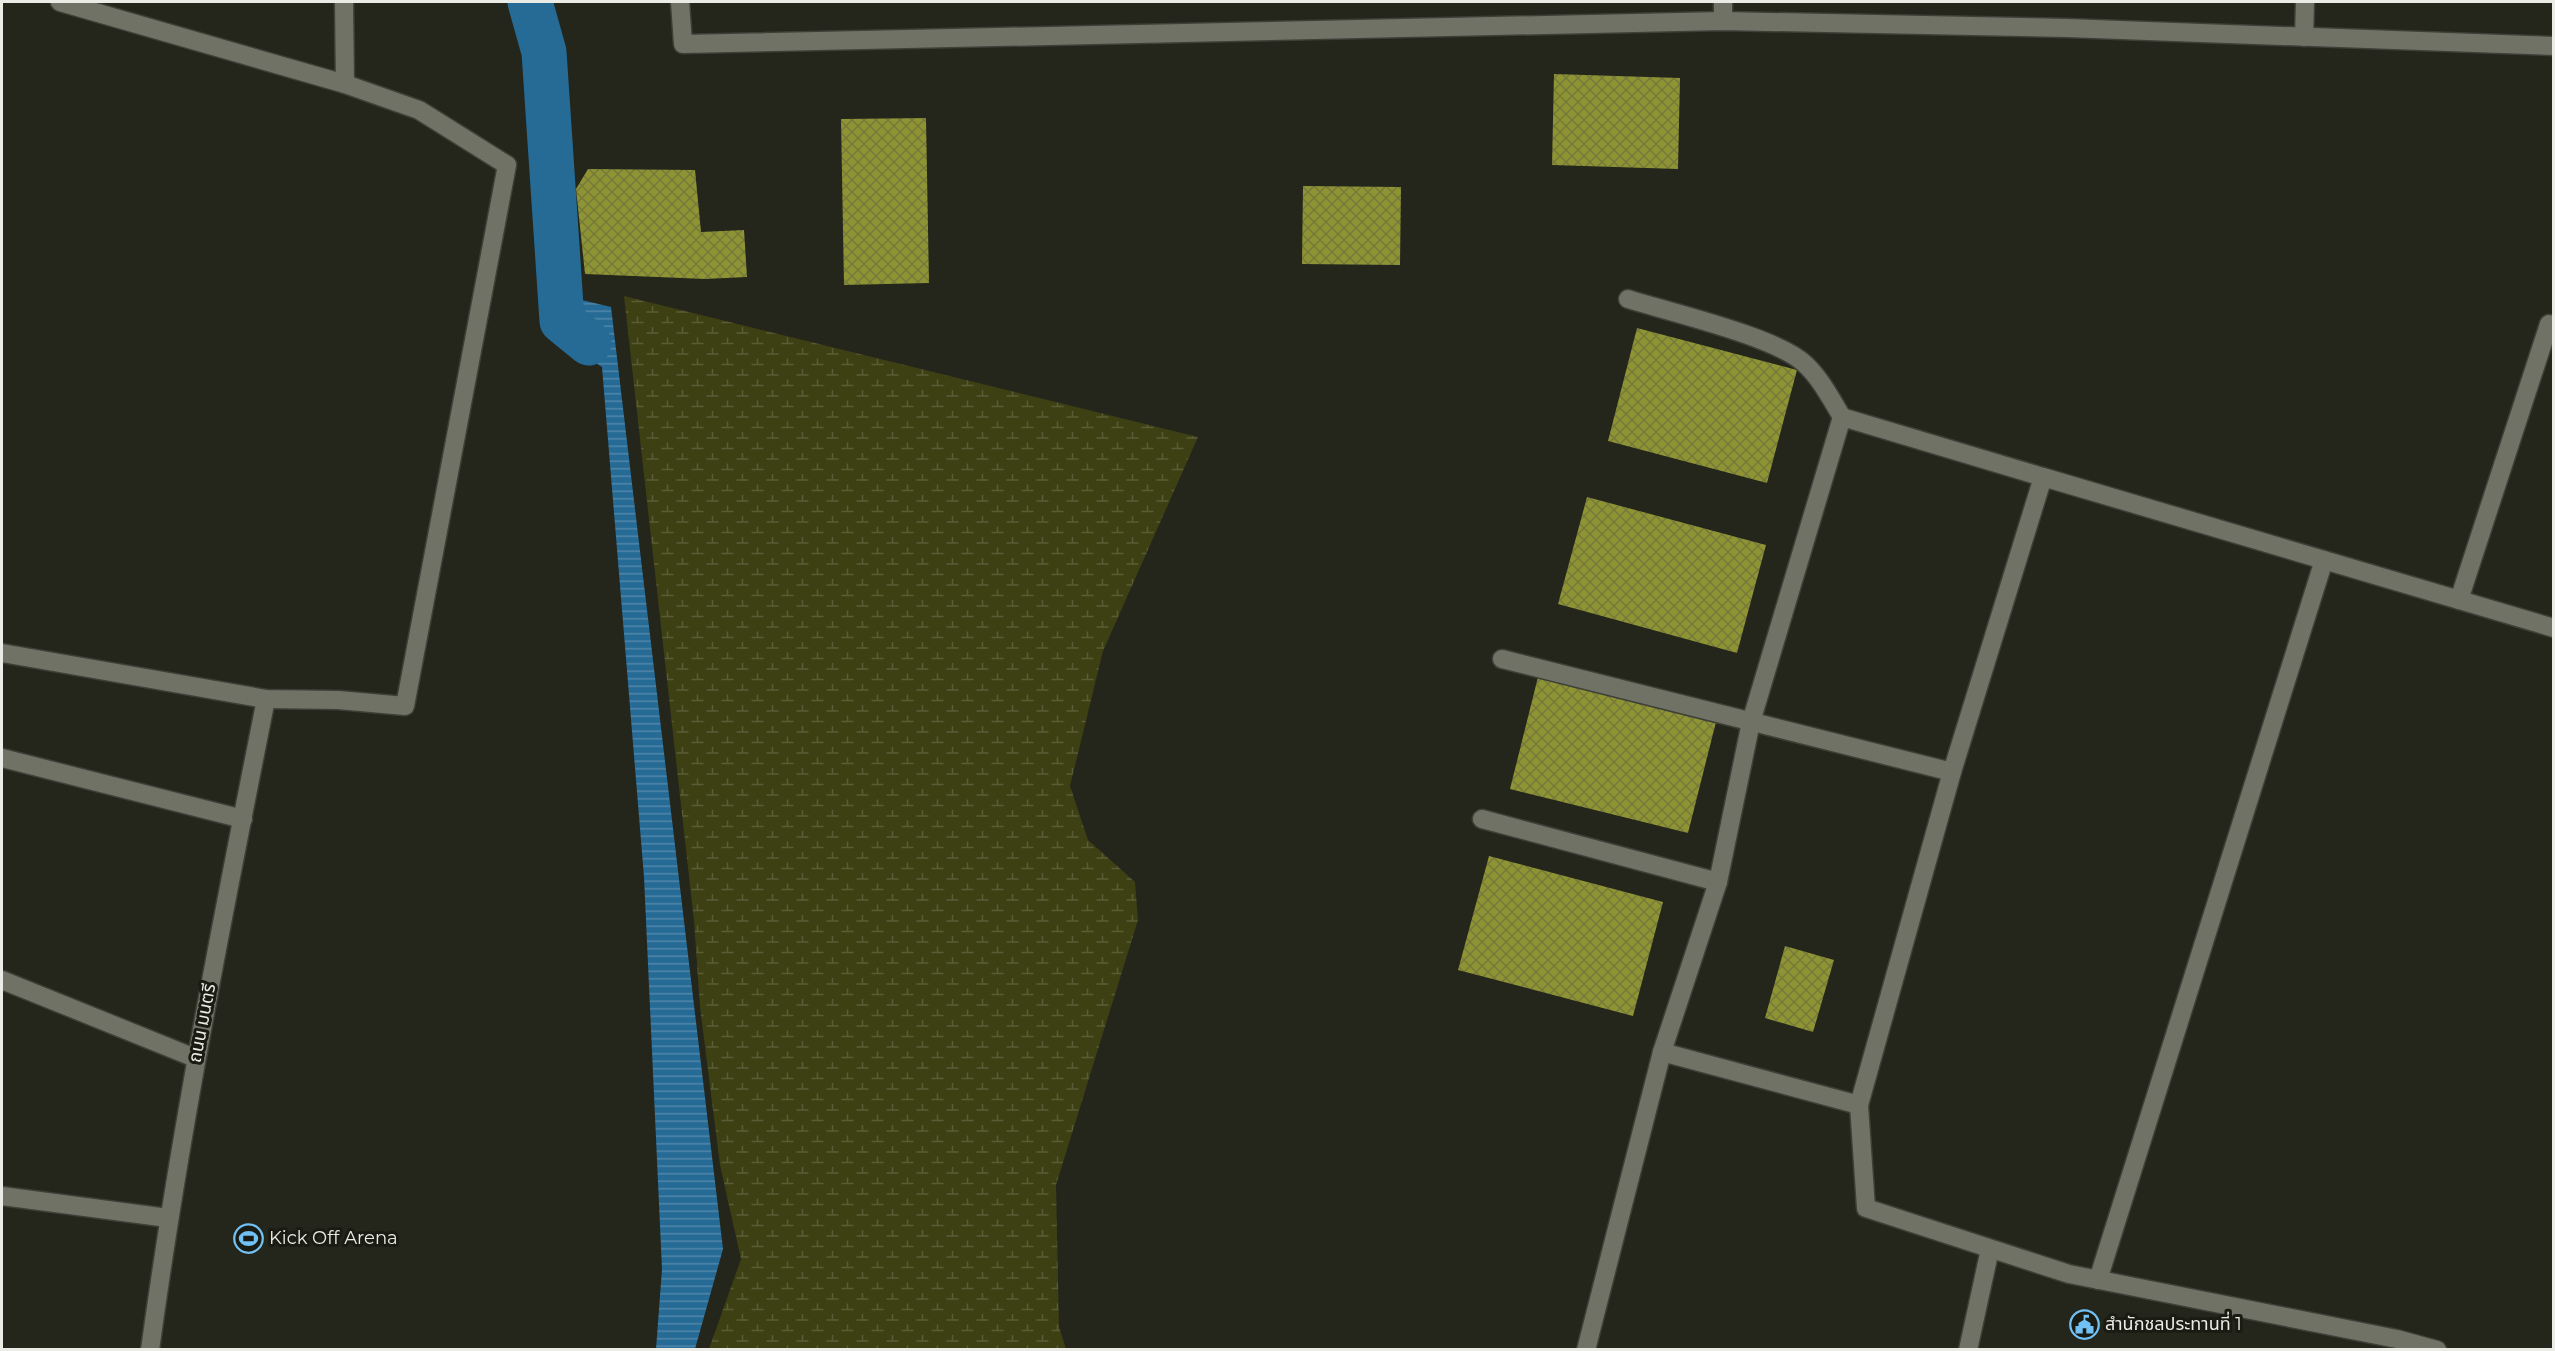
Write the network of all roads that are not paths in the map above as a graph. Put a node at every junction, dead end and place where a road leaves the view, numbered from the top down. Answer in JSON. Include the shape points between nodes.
{"nodes":[{"id":1,"x":60,"y":2,"type":"edge"},
{"id":2,"x":344,"y":2,"type":"edge"},
{"id":3,"x":680,"y":2,"type":"edge"},
{"id":4,"x":1723,"y":2,"type":"edge"},
{"id":5,"x":2305,"y":2,"type":"edge"},
{"id":6,"x":1723,"y":21,"type":"junction"},
{"id":7,"x":2304,"y":37,"type":"junction"},
{"id":8,"x":2553,"y":46,"type":"edge"},
{"id":9,"x":345,"y":84,"type":"junction"},
{"id":10,"x":1628,"y":299,"type":"dead end"},
{"id":11,"x":2549,"y":324,"type":"dead end"},
{"id":12,"x":1842,"y":417,"type":"junction"},
{"id":13,"x":2043,"y":477,"type":"junction"},
{"id":14,"x":2324,"y":560,"type":"junction"},
{"id":15,"x":2459,"y":600,"type":"junction"},
{"id":16,"x":2553,"y":628,"type":"edge"},
{"id":17,"x":2,"y":653,"type":"edge"},
{"id":18,"x":1502,"y":659,"type":"dead end"},
{"id":19,"x":266,"y":699,"type":"junction"},
{"id":20,"x":1751,"y":722,"type":"junction"},
{"id":21,"x":2,"y":758,"type":"edge"},
{"id":22,"x":1952,"y":772,"type":"junction"},
{"id":23,"x":243,"y":819,"type":"junction"},
{"id":24,"x":1482,"y":819,"type":"dead end"},
{"id":25,"x":1718,"y":882,"type":"junction"},
{"id":26,"x":2,"y":980,"type":"edge"},
{"id":27,"x":1662,"y":1052,"type":"junction"},
{"id":28,"x":195,"y":1058,"type":"junction"},
{"id":29,"x":1859,"y":1105,"type":"junction"},
{"id":30,"x":2,"y":1196,"type":"edge"},
{"id":31,"x":168,"y":1218,"type":"junction"},
{"id":32,"x":1990,"y":1249,"type":"junction"},
{"id":33,"x":2098,"y":1280,"type":"junction"},
{"id":34,"x":150,"y":1350,"type":"edge"},
{"id":35,"x":1586,"y":1350,"type":"edge"},
{"id":36,"x":1968,"y":1350,"type":"edge"},
{"id":37,"x":2437,"y":1350,"type":"edge"}],
"edges":[{"from":1,"to":9,"type":"street"},
{"from":2,"to":9,"type":"street"},
{"from":3,"to":6,"type":"street","via":[[683,44]]},
{"from":4,"to":6,"type":"street"},
{"from":5,"to":7,"type":"street"},
{"from":6,"to":7,"type":"street"},
{"from":7,"to":8,"type":"street"},
{"from":9,"to":19,"type":"street","via":[[419,110],[507,165],[405,706]]},
{"from":10,"to":12,"type":"street","via":[[1749,336],[1804,363]]},
{"from":11,"to":15,"type":"street"},
{"from":12,"to":13,"type":"street"},
{"from":12,"to":20,"type":"street"},
{"from":13,"to":14,"type":"street"},
{"from":13,"to":22,"type":"street"},
{"from":14,"to":15,"type":"street"},
{"from":14,"to":33,"type":"street"},
{"from":15,"to":16,"type":"street"},
{"from":17,"to":19,"type":"street"},
{"from":18,"to":20,"type":"street"},
{"from":19,"to":23,"type":"street","name":"ถนน มนตรี"},
{"from":20,"to":22,"type":"street"},
{"from":20,"to":25,"type":"street"},
{"from":21,"to":23,"type":"street"},
{"from":22,"to":29,"type":"street"},
{"from":23,"to":28,"type":"street","name":"ถนน มนตรี"},
{"from":24,"to":25,"type":"street"},
{"from":25,"to":27,"type":"street"},
{"from":26,"to":28,"type":"street"},
{"from":27,"to":29,"type":"street"},
{"from":27,"to":35,"type":"street"},
{"from":28,"to":31,"type":"street","name":"ถนน มนตรี"},
{"from":29,"to":32,"type":"street","via":[[1866,1208]]},
{"from":30,"to":31,"type":"street"},
{"from":31,"to":34,"type":"street","name":"ถนน มนตรี"},
{"from":32,"to":33,"type":"street"},
{"from":32,"to":36,"type":"street"},
{"from":33,"to":37,"type":"street"}]}
